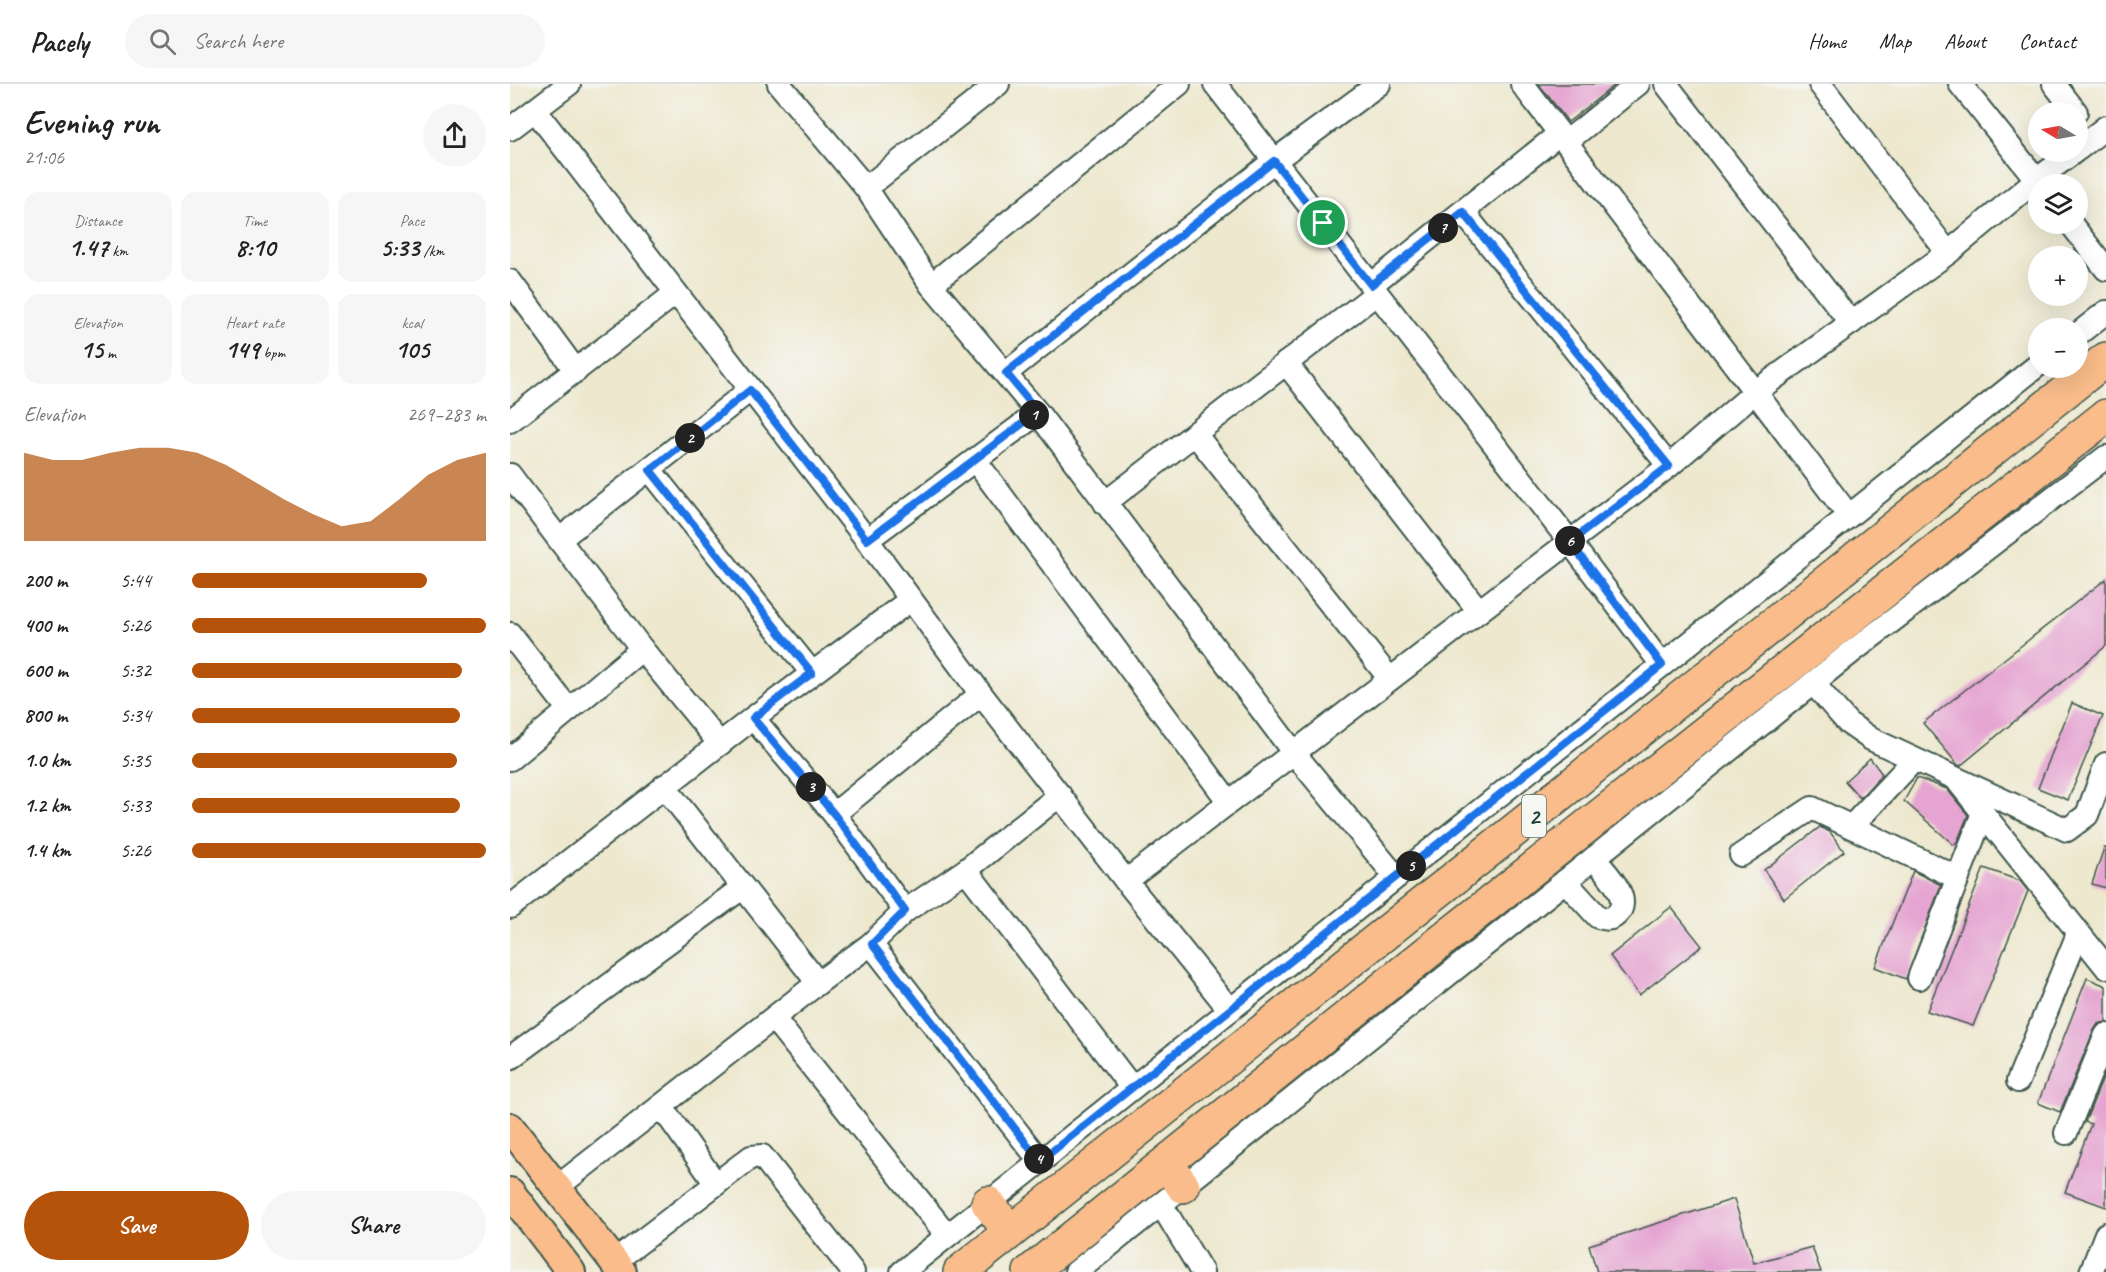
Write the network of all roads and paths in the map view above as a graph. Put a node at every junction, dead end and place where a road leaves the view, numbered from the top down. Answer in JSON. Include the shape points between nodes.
{"nodes":[{"id":1,"x":998,"y":84,"type":"edge"},
{"id":2,"x":1179,"y":84,"type":"edge"},
{"id":3,"x":1215,"y":84,"type":"edge"},
{"id":4,"x":1522,"y":84,"type":"edge"},
{"id":5,"x":1638,"y":84,"type":"edge"},
{"id":6,"x":1666,"y":84,"type":"edge"},
{"id":7,"x":1820,"y":84,"type":"edge"},
{"id":8,"x":1960,"y":84,"type":"edge"},
{"id":9,"x":2054,"y":84,"type":"edge"},
{"id":10,"x":1374,"y":85,"type":"edge"},
{"id":11,"x":557,"y":88,"type":"edge"},
{"id":12,"x":790,"y":88,"type":"edge"},
{"id":13,"x":2068,"y":102,"type":"edge"},
{"id":14,"x":535,"y":110,"type":"junction"},
{"id":15,"x":510,"y":129,"type":"edge"},
{"id":16,"x":1563,"y":138,"type":"junction"},
{"id":17,"x":1274,"y":161,"type":"junction"},
{"id":18,"x":2062,"y":162,"type":"edge"},
{"id":19,"x":2032,"y":174,"type":"edge"},
{"id":20,"x":2048,"y":174,"type":"edge"},
{"id":21,"x":866,"y":188,"type":"junction"},
{"id":22,"x":2028,"y":190,"type":"edge"},
{"id":23,"x":1463,"y":212,"type":"junction"},
{"id":24,"x":2079,"y":234,"type":"edge"},
{"id":25,"x":1948,"y":253,"type":"junction"},
{"id":26,"x":2106,"y":269,"type":"edge"},
{"id":27,"x":510,"y":281,"type":"edge"},
{"id":28,"x":931,"y":285,"type":"junction"},
{"id":29,"x":1374,"y":289,"type":"junction"},
{"id":30,"x":676,"y":293,"type":"junction"},
{"id":31,"x":2106,"y":312,"type":"edge"},
{"id":32,"x":1851,"y":323,"type":"junction"},
{"id":33,"x":2088,"y":326,"type":"edge"},
{"id":34,"x":2106,"y":359,"type":"edge"},
{"id":35,"x":1286,"y":363,"type":"junction"},
{"id":36,"x":576,"y":371,"type":"junction"},
{"id":37,"x":1006,"y":373,"type":"junction"},
{"id":38,"x":2028,"y":373,"type":"edge"},
{"id":39,"x":750,"y":390,"type":"junction"},
{"id":40,"x":1755,"y":392,"type":"junction"},
{"id":41,"x":1038,"y":412,"type":"junction"},
{"id":42,"x":2106,"y":416,"type":"edge"},
{"id":43,"x":510,"y":421,"type":"edge"},
{"id":44,"x":1195,"y":434,"type":"junction"},
{"id":45,"x":2106,"y":457,"type":"edge"},
{"id":46,"x":975,"y":460,"type":"junction"},
{"id":47,"x":1669,"y":466,"type":"junction"},
{"id":48,"x":650,"y":470,"type":"junction"},
{"id":49,"x":510,"y":475,"type":"edge"},
{"id":50,"x":1105,"y":503,"type":"junction"},
{"id":51,"x":1849,"y":516,"type":"junction"},
{"id":52,"x":560,"y":540,"type":"junction"},
{"id":53,"x":867,"y":540,"type":"junction"},
{"id":54,"x":1570,"y":542,"type":"junction"},
{"id":55,"x":910,"y":600,"type":"junction"},
{"id":56,"x":1479,"y":611,"type":"junction"},
{"id":57,"x":510,"y":634,"type":"edge"},
{"id":58,"x":642,"y":649,"type":"junction"},
{"id":59,"x":1662,"y":665,"type":"junction"},
{"id":60,"x":812,"y":673,"type":"junction"},
{"id":61,"x":1390,"y":679,"type":"junction"},
{"id":62,"x":1814,"y":684,"type":"junction"},
{"id":63,"x":981,"y":694,"type":"junction"},
{"id":64,"x":569,"y":710,"type":"junction"},
{"id":65,"x":753,"y":718,"type":"junction"},
{"id":66,"x":720,"y":744,"type":"junction"},
{"id":67,"x":1294,"y":753,"type":"junction"},
{"id":68,"x":510,"y":759,"type":"edge"},
{"id":69,"x":1914,"y":759,"type":"junction"},
{"id":70,"x":2106,"y":764,"type":"edge"},
{"id":71,"x":1956,"y":780,"type":"junction"},
{"id":72,"x":664,"y":786,"type":"junction"},
{"id":73,"x":1060,"y":795,"type":"junction"},
{"id":74,"x":1229,"y":802,"type":"junction"},
{"id":75,"x":1983,"y":813,"type":"junction"},
{"id":76,"x":834,"y":814,"type":"junction"},
{"id":77,"x":2097,"y":819,"type":"edge"},
{"id":78,"x":1851,"y":827,"type":"junction"},
{"id":79,"x":1741,"y":855,"type":"dead end"},
{"id":80,"x":1594,"y":858,"type":"junction"},
{"id":81,"x":966,"y":870,"type":"junction"},
{"id":82,"x":1396,"y":877,"type":"junction"},
{"id":83,"x":1958,"y":878,"type":"junction"},
{"id":84,"x":1126,"y":881,"type":"junction"},
{"id":85,"x":1565,"y":881,"type":"junction"},
{"id":86,"x":742,"y":888,"type":"junction"},
{"id":87,"x":510,"y":906,"type":"edge"},
{"id":88,"x":1420,"y":907,"type":"junction"},
{"id":89,"x":905,"y":911,"type":"junction"},
{"id":90,"x":2078,"y":934,"type":"junction"},
{"id":91,"x":1444,"y":939,"type":"junction"},
{"id":92,"x":872,"y":944,"type":"junction"},
{"id":93,"x":2102,"y":956,"type":"edge"},
{"id":94,"x":1919,"y":978,"type":"dead end"},
{"id":95,"x":818,"y":983,"type":"junction"},
{"id":96,"x":1230,"y":1010,"type":"junction"},
{"id":97,"x":774,"y":1019,"type":"junction"},
{"id":98,"x":2106,"y":1035,"type":"edge"},
{"id":99,"x":510,"y":1058,"type":"edge"},
{"id":100,"x":2018,"y":1081,"type":"dead end"},
{"id":101,"x":1132,"y":1088,"type":"junction"},
{"id":102,"x":661,"y":1106,"type":"junction"},
{"id":103,"x":510,"y":1127,"type":"edge"},
{"id":104,"x":2066,"y":1133,"type":"dead end"},
{"id":105,"x":1040,"y":1161,"type":"junction"},
{"id":106,"x":716,"y":1184,"type":"junction"},
{"id":107,"x":1170,"y":1184,"type":"junction"},
{"id":108,"x":556,"y":1188,"type":"junction"},
{"id":109,"x":510,"y":1192,"type":"edge"},
{"id":110,"x":988,"y":1203,"type":"junction"},
{"id":111,"x":1010,"y":1232,"type":"junction"},
{"id":112,"x":2106,"y":1234,"type":"edge"},
{"id":113,"x":948,"y":1235,"type":"junction"},
{"id":114,"x":618,"y":1267,"type":"edge"},
{"id":115,"x":571,"y":1272,"type":"edge"},
{"id":116,"x":853,"y":1272,"type":"edge"},
{"id":117,"x":903,"y":1272,"type":"edge"},
{"id":118,"x":960,"y":1272,"type":"edge"},
{"id":119,"x":1030,"y":1272,"type":"edge"},
{"id":120,"x":1076,"y":1272,"type":"edge"},
{"id":121,"x":1202,"y":1272,"type":"edge"},
{"id":122,"x":2091,"y":1272,"type":"edge"}],
"edges":[{"from":1,"to":21,"type":"street"},
{"from":2,"to":28,"type":"street"},
{"from":3,"to":17,"type":"street"},
{"from":4,"to":16,"type":"street"},
{"from":5,"to":16,"type":"street"},
{"from":6,"to":32,"type":"street"},
{"from":7,"to":25,"type":"street"},
{"from":8,"to":19,"type":"street"},
{"from":9,"to":13,"type":"street"},
{"from":10,"to":17,"type":"street"},
{"from":11,"to":14,"type":"street"},
{"from":12,"to":21,"type":"street"},
{"from":14,"to":15,"type":"street"},
{"from":14,"to":30,"type":"street"},
{"from":16,"to":23,"type":"street"},
{"from":16,"to":40,"type":"street"},
{"from":17,"to":29,"type":"street"},
{"from":17,"to":37,"type":"street"},
{"from":18,"to":20,"type":"street"},
{"from":21,"to":28,"type":"street"},
{"from":22,"to":25,"type":"street"},
{"from":23,"to":29,"type":"street"},
{"from":23,"to":47,"type":"street"},
{"from":24,"to":26,"type":"street"},
{"from":25,"to":32,"type":"street"},
{"from":27,"to":36,"type":"street"},
{"from":28,"to":37,"type":"street"},
{"from":29,"to":35,"type":"street"},
{"from":29,"to":54,"type":"street"},
{"from":30,"to":36,"type":"street"},
{"from":30,"to":39,"type":"street"},
{"from":31,"to":33,"type":"street"},
{"from":32,"to":40,"type":"street"},
{"from":34,"to":88,"type":"highway","number":"2"},
{"from":35,"to":44,"type":"street"},
{"from":35,"to":56,"type":"street"},
{"from":36,"to":43,"type":"street"},
{"from":37,"to":41,"type":"street"},
{"from":38,"to":51,"type":"street"},
{"from":39,"to":48,"type":"street"},
{"from":39,"to":53,"type":"street"},
{"from":40,"to":47,"type":"street"},
{"from":40,"to":51,"type":"street"},
{"from":41,"to":46,"type":"street"},
{"from":41,"to":50,"type":"street"},
{"from":42,"to":91,"type":"highway","number":"2"},
{"from":44,"to":50,"type":"street"},
{"from":44,"to":61,"type":"street"},
{"from":45,"to":62,"type":"street"},
{"from":46,"to":53,"type":"street"},
{"from":46,"to":74,"type":"street"},
{"from":47,"to":54,"type":"street"},
{"from":48,"to":52,"type":"street"},
{"from":48,"to":60,"type":"street"},
{"from":49,"to":52,"type":"street"},
{"from":50,"to":67,"type":"street"},
{"from":51,"to":59,"type":"street"},
{"from":52,"to":58,"type":"street"},
{"from":53,"to":55,"type":"street"},
{"from":54,"to":56,"type":"street"},
{"from":54,"to":59,"type":"street"},
{"from":55,"to":60,"type":"street"},
{"from":55,"to":63,"type":"street"},
{"from":56,"to":61,"type":"street"},
{"from":57,"to":64,"type":"street"},
{"from":58,"to":64,"type":"street"},
{"from":58,"to":66,"type":"street"},
{"from":59,"to":82,"type":"street"},
{"from":60,"to":65,"type":"street"},
{"from":61,"to":67,"type":"street"},
{"from":62,"to":69,"type":"street","via":[[1856,729]]},
{"from":62,"to":80,"type":"street"},
{"from":63,"to":73,"type":"street"},
{"from":63,"to":76,"type":"street"},
{"from":64,"to":68,"type":"street"},
{"from":65,"to":66,"type":"street"},
{"from":65,"to":76,"type":"street"},
{"from":66,"to":72,"type":"street"},
{"from":67,"to":74,"type":"street"},
{"from":67,"to":82,"type":"street"},
{"from":69,"to":71,"type":"street"},
{"from":69,"to":78,"type":"street"},
{"from":70,"to":77,"type":"street"},
{"from":71,"to":75,"type":"street"},
{"from":71,"to":77,"type":"street","via":[[2067,830]]},
{"from":72,"to":86,"type":"street"},
{"from":72,"to":87,"type":"street"},
{"from":73,"to":81,"type":"street"},
{"from":73,"to":84,"type":"street"},
{"from":74,"to":84,"type":"street"},
{"from":75,"to":83,"type":"street"},
{"from":75,"to":90,"type":"street"},
{"from":76,"to":89,"type":"street"},
{"from":78,"to":79,"type":"street","via":[[1812,808]]},
{"from":78,"to":83,"type":"street"},
{"from":80,"to":85,"type":"street"},
{"from":80,"to":85,"type":"street","via":[[1622,896],[1622,909],[1617,915],[1598,917]]},
{"from":81,"to":89,"type":"street"},
{"from":81,"to":101,"type":"street"},
{"from":82,"to":96,"type":"street"},
{"from":83,"to":94,"type":"street"},
{"from":84,"to":96,"type":"street"},
{"from":85,"to":107,"type":"street"},
{"from":86,"to":95,"type":"street"},
{"from":86,"to":99,"type":"street"},
{"from":88,"to":91,"type":"highway"},
{"from":88,"to":111,"type":"highway","number":"2"},
{"from":89,"to":92,"type":"street"},
{"from":90,"to":93,"type":"street"},
{"from":90,"to":100,"type":"street"},
{"from":91,"to":107,"type":"highway","number":"2"},
{"from":92,"to":95,"type":"street"},
{"from":92,"to":105,"type":"street"},
{"from":95,"to":97,"type":"street"},
{"from":96,"to":101,"type":"street"},
{"from":97,"to":102,"type":"street"},
{"from":97,"to":113,"type":"street"},
{"from":98,"to":104,"type":"street"},
{"from":101,"to":105,"type":"street"},
{"from":102,"to":106,"type":"street"},
{"from":102,"to":108,"type":"street"},
{"from":103,"to":108,"type":"main road"},
{"from":105,"to":110,"type":"street"},
{"from":106,"to":114,"type":"street"},
{"from":106,"to":116,"type":"street","via":[[751,1157],[762,1156]]},
{"from":107,"to":119,"type":"highway","number":"2"},
{"from":107,"to":120,"type":"street"},
{"from":107,"to":121,"type":"street"},
{"from":108,"to":114,"type":"main road"},
{"from":109,"to":115,"type":"main road"},
{"from":110,"to":111,"type":"highway"},
{"from":110,"to":113,"type":"street"},
{"from":111,"to":118,"type":"highway","number":"2"},
{"from":112,"to":122,"type":"street"},
{"from":113,"to":117,"type":"street"}]}
